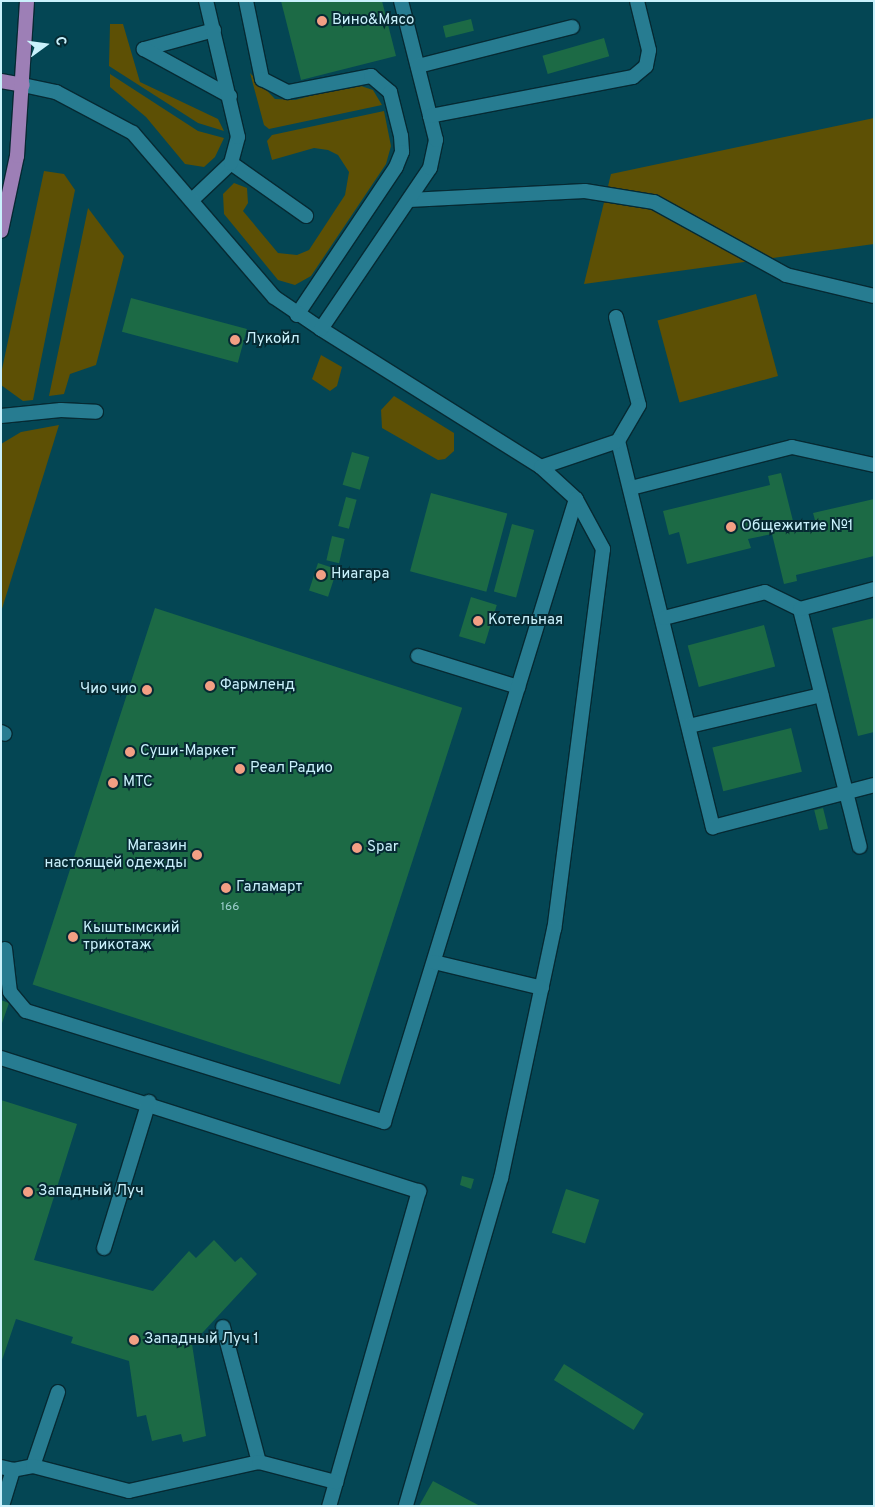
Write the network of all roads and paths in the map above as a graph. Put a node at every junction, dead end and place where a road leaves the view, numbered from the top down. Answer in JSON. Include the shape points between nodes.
{"nodes":[{"id":1,"x":27,"y":1,"type":"edge"},
{"id":2,"x":206,"y":1,"type":"edge"},
{"id":3,"x":246,"y":1,"type":"edge"},
{"id":4,"x":401,"y":1,"type":"edge"},
{"id":5,"x":637,"y":1,"type":"edge"},
{"id":6,"x":572,"y":27,"type":"dead end"},
{"id":7,"x":214,"y":30,"type":"junction"},
{"id":8,"x":418,"y":66,"type":"junction"},
{"id":9,"x":1,"y":81,"type":"edge"},
{"id":10,"x":23,"y":84,"type":"junction"},
{"id":11,"x":230,"y":96,"type":"junction"},
{"id":12,"x":430,"y":116,"type":"junction"},
{"id":13,"x":231,"y":162,"type":"junction"},
{"id":14,"x":193,"y":199,"type":"junction"},
{"id":15,"x":409,"y":200,"type":"junction"},
{"id":16,"x":306,"y":216,"type":"dead end"},
{"id":17,"x":1,"y":231,"type":"edge"},
{"id":18,"x":874,"y":296,"type":"edge"},
{"id":19,"x":297,"y":315,"type":"junction"},
{"id":20,"x":616,"y":318,"type":"dead end"},
{"id":21,"x":321,"y":329,"type":"junction"},
{"id":22,"x":96,"y":412,"type":"dead end"},
{"id":23,"x":1,"y":416,"type":"edge"},
{"id":24,"x":618,"y":441,"type":"junction"},
{"id":25,"x":874,"y":466,"type":"edge"},
{"id":26,"x":541,"y":467,"type":"junction"},
{"id":27,"x":632,"y":488,"type":"junction"},
{"id":28,"x":576,"y":499,"type":"junction"},
{"id":29,"x":874,"y":589,"type":"edge"},
{"id":30,"x":800,"y":609,"type":"junction"},
{"id":31,"x":664,"y":618,"type":"junction"},
{"id":32,"x":418,"y":656,"type":"dead end"},
{"id":33,"x":518,"y":687,"type":"junction"},
{"id":34,"x":821,"y":695,"type":"junction"},
{"id":35,"x":689,"y":726,"type":"junction"},
{"id":36,"x":874,"y":785,"type":"edge"},
{"id":37,"x":847,"y":792,"type":"junction"},
{"id":38,"x":860,"y":847,"type":"dead end"},
{"id":39,"x":5,"y":949,"type":"dead end"},
{"id":40,"x":434,"y":962,"type":"junction"},
{"id":41,"x":542,"y":988,"type":"junction"},
{"id":42,"x":1,"y":1058,"type":"edge"},
{"id":43,"x":149,"y":1102,"type":"junction"},
{"id":44,"x":104,"y":1248,"type":"dead end"},
{"id":45,"x":223,"y":1327,"type":"dead end"},
{"id":46,"x":58,"y":1392,"type":"dead end"},
{"id":47,"x":259,"y":1462,"type":"junction"},
{"id":48,"x":33,"y":1466,"type":"junction"},
{"id":49,"x":7,"y":1469,"type":"edge"},
{"id":50,"x":336,"y":1482,"type":"junction"},
{"id":51,"x":2,"y":1506,"type":"edge"},
{"id":52,"x":329,"y":1506,"type":"edge"},
{"id":53,"x":406,"y":1506,"type":"edge"}],
"edges":[{"from":1,"to":10,"type":"main road"},
{"from":2,"to":7,"type":"street"},
{"from":3,"to":19,"type":"street","via":[[262,79],[288,92],[371,76],[390,92],[401,136],[402,152],[396,167]]},
{"from":4,"to":8,"type":"street"},
{"from":5,"to":12,"type":"street","via":[[649,50],[646,66],[633,77]]},
{"from":6,"to":8,"type":"street"},
{"from":7,"to":11,"type":"street"},
{"from":7,"to":11,"type":"street","via":[[144,49]]},
{"from":8,"to":12,"type":"street"},
{"from":9,"to":10,"type":"main road"},
{"from":10,"to":14,"type":"street","via":[[56,92],[133,133]]},
{"from":10,"to":17,"type":"main road","via":[[17,156]]},
{"from":11,"to":13,"type":"street","via":[[238,137]]},
{"from":12,"to":15,"type":"street","via":[[435,153]]},
{"from":13,"to":14,"type":"street"},
{"from":13,"to":16,"type":"street"},
{"from":14,"to":19,"type":"street","via":[[274,297]]},
{"from":15,"to":18,"type":"street","via":[[585,191],[654,202],[786,275]]},
{"from":15,"to":21,"type":"street"},
{"from":19,"to":21,"type":"street"},
{"from":20,"to":24,"type":"street","via":[[639,405]]},
{"from":21,"to":26,"type":"street"},
{"from":22,"to":23,"type":"street","via":[[61,410]]},
{"from":24,"to":26,"type":"street"},
{"from":24,"to":27,"type":"street"},
{"from":25,"to":27,"type":"street","via":[[792,447]]},
{"from":26,"to":28,"type":"street"},
{"from":27,"to":31,"type":"street"},
{"from":28,"to":33,"type":"street"},
{"from":28,"to":41,"type":"street","via":[[603,549],[554,929]]},
{"from":29,"to":30,"type":"street"},
{"from":30,"to":31,"type":"street","via":[[765,592]]},
{"from":30,"to":34,"type":"street"},
{"from":31,"to":35,"type":"street"},
{"from":32,"to":33,"type":"street"},
{"from":33,"to":40,"type":"street"},
{"from":34,"to":35,"type":"street"},
{"from":34,"to":37,"type":"street"},
{"from":35,"to":37,"type":"street","via":[[713,827]]},
{"from":36,"to":37,"type":"street"},
{"from":37,"to":38,"type":"street"},
{"from":39,"to":40,"type":"street","via":[[10,992],[26,1011],[384,1122]]},
{"from":40,"to":41,"type":"street"},
{"from":41,"to":53,"type":"street","via":[[501,1178]]},
{"from":42,"to":43,"type":"street"},
{"from":43,"to":44,"type":"street"},
{"from":43,"to":50,"type":"street","via":[[419,1191]]},
{"from":45,"to":47,"type":"street"},
{"from":46,"to":48,"type":"street"},
{"from":47,"to":48,"type":"street","via":[[129,1491]]},
{"from":47,"to":50,"type":"street"},
{"from":48,"to":49,"type":"street"},
{"from":49,"to":51,"type":"street"},
{"from":50,"to":52,"type":"street"}]}
